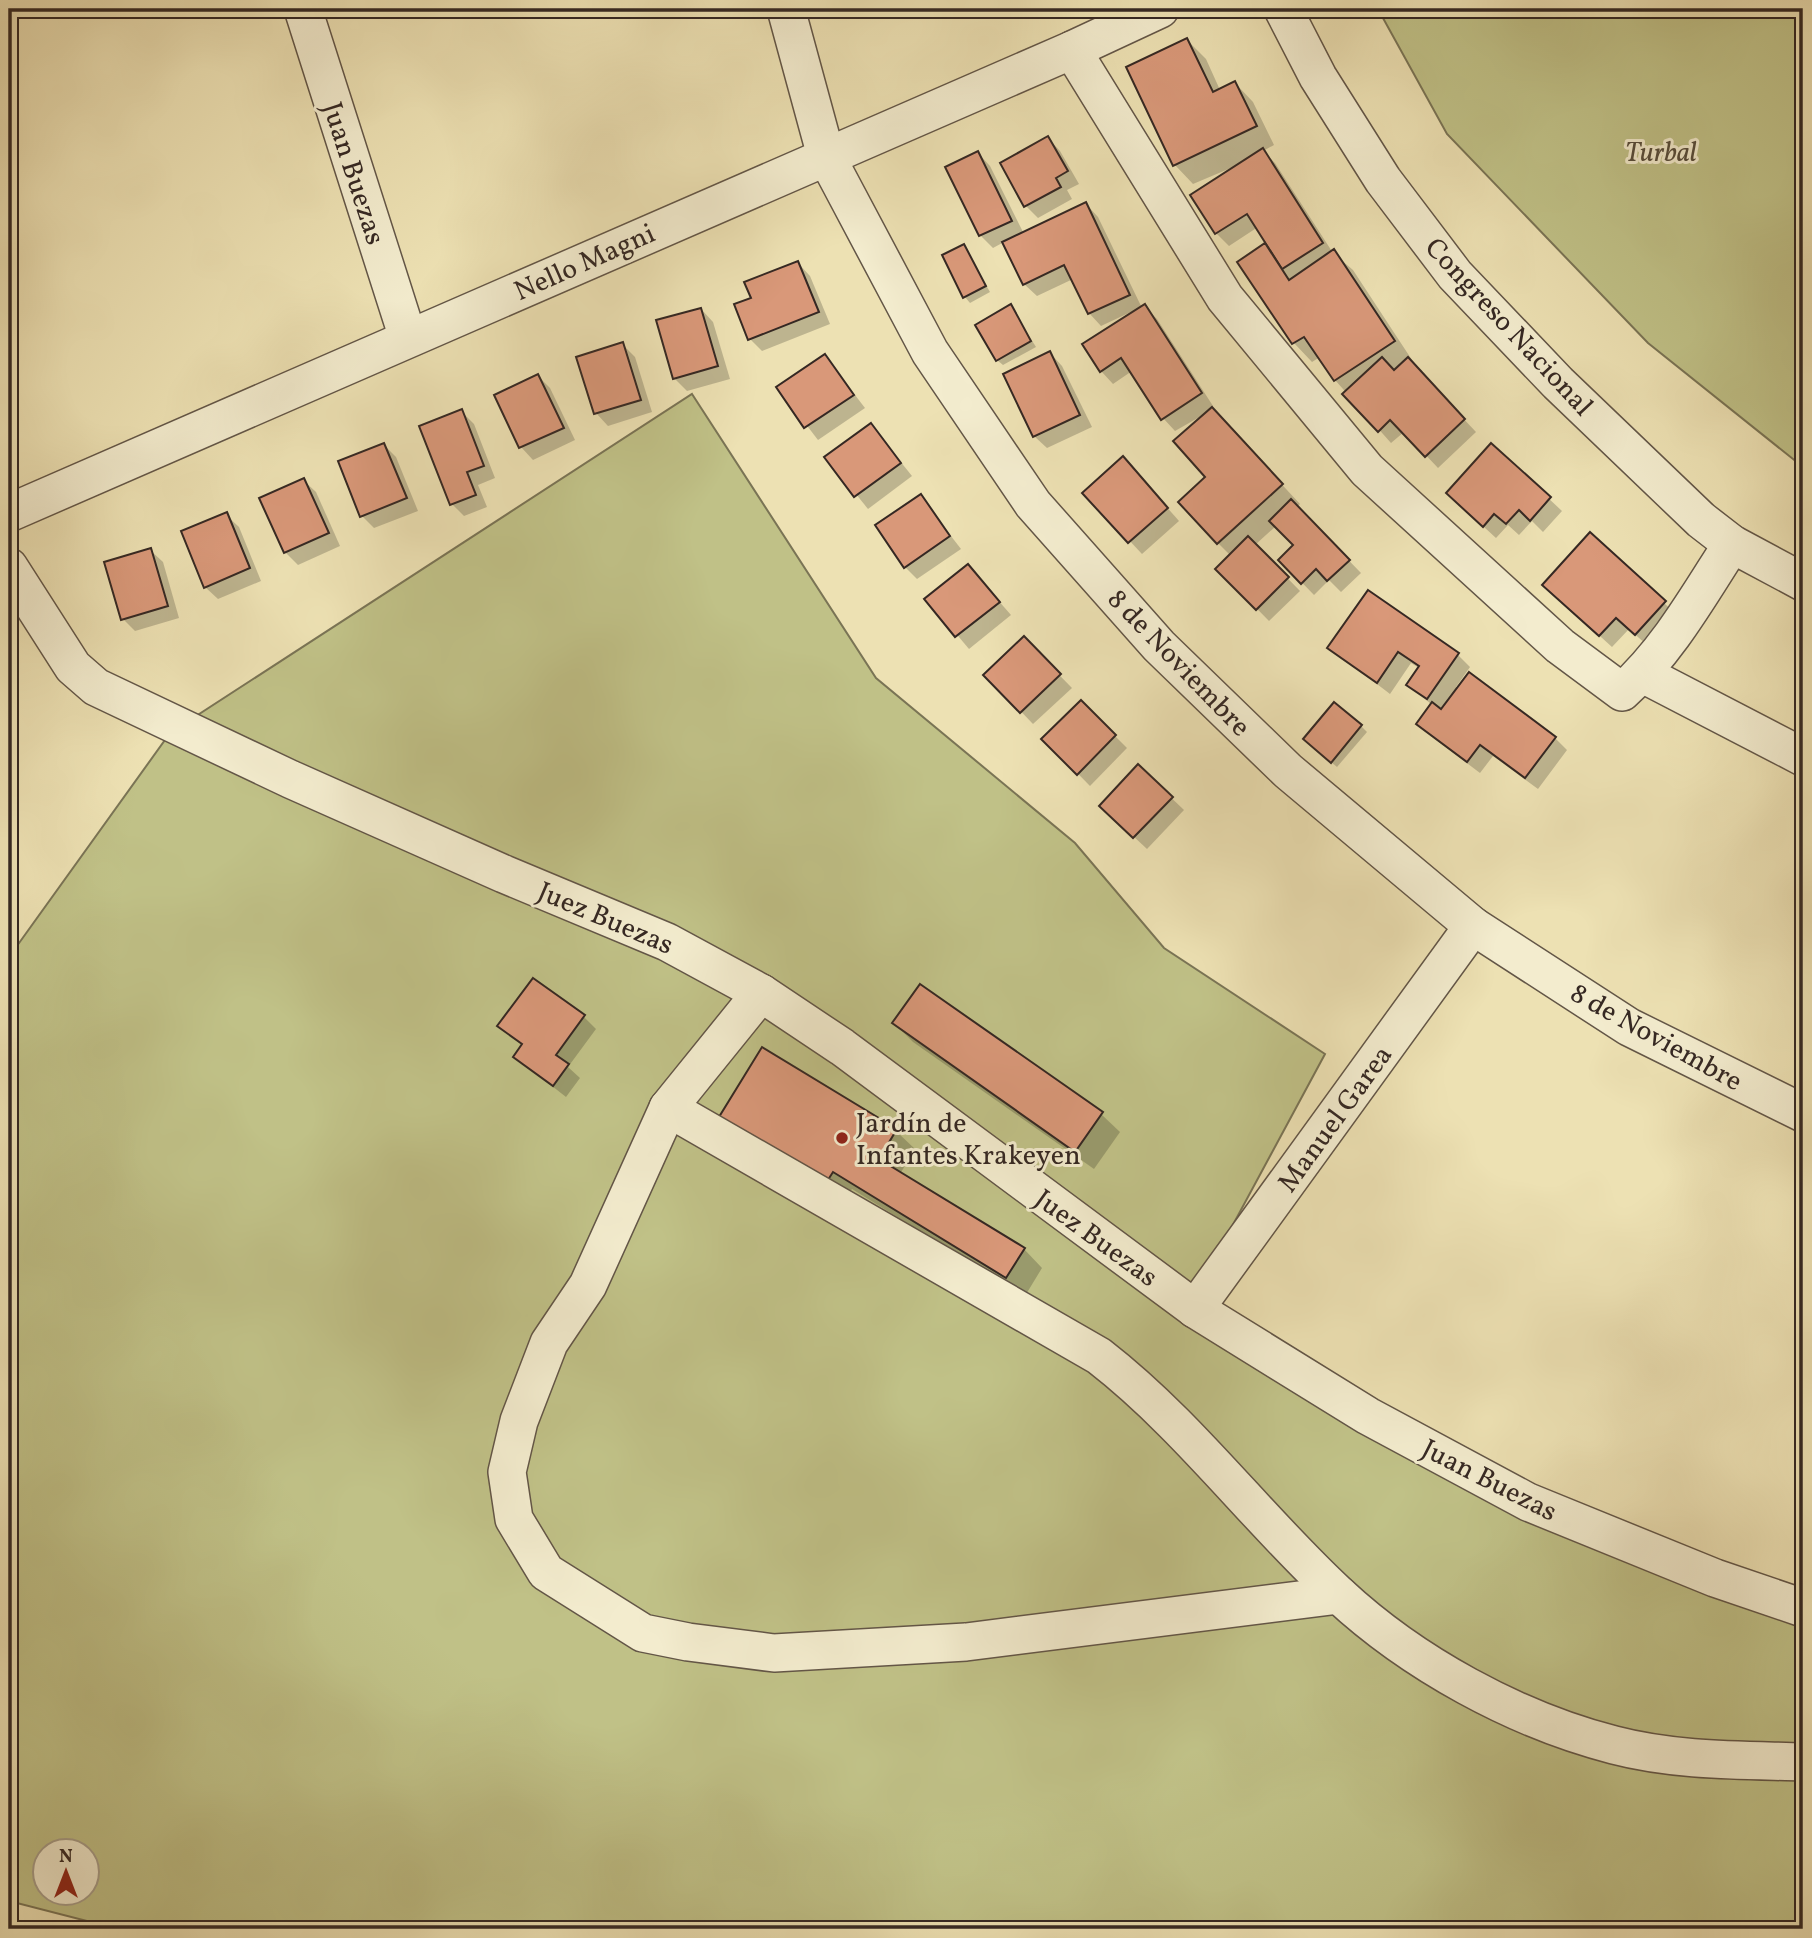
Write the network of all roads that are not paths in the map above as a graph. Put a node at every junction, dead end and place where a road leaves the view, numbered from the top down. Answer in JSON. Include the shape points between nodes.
{"nodes":[{"id":1,"x":303,"y":9,"type":"edge"},
{"id":2,"x":786,"y":9,"type":"edge"},
{"id":3,"x":1160,"y":9,"type":"edge"},
{"id":4,"x":1283,"y":9,"type":"edge"},
{"id":5,"x":1072,"y":50,"type":"junction"},
{"id":6,"x":826,"y":156,"type":"junction"},
{"id":7,"x":408,"y":338,"type":"junction"},
{"id":8,"x":9,"y":513,"type":"edge"},
{"id":9,"x":1732,"y":544,"type":"junction"},
{"id":10,"x":9,"y":567,"type":"edge"},
{"id":11,"x":1803,"y":583,"type":"edge"},
{"id":12,"x":1643,"y":674,"type":"junction"},
{"id":13,"x":1803,"y":757,"type":"edge"},
{"id":14,"x":1473,"y":926,"type":"junction"},
{"id":15,"x":761,"y":993,"type":"junction"},
{"id":16,"x":668,"y":1108,"type":"junction"},
{"id":17,"x":1803,"y":1113,"type":"edge"},
{"id":18,"x":1195,"y":1309,"type":"junction"},
{"id":19,"x":1339,"y":1595,"type":"junction"},
{"id":20,"x":1803,"y":1608,"type":"edge"},
{"id":21,"x":1803,"y":1762,"type":"edge"}],
"edges":[{"from":1,"to":7,"type":"street","name":"Juan Buezas"},
{"from":2,"to":6,"type":"street","name":"8 de Noviembre"},
{"from":3,"to":5,"type":"street","name":"Nello Magni"},
{"from":4,"to":9,"type":"street","name":"Congreso Nacional","via":[[1318,77],[1383,180],[1455,275],[1558,383]]},
{"from":5,"to":6,"type":"street","name":"Nello Magni"},
{"from":5,"to":12,"type":"street","via":[[1225,298],[1367,470],[1560,646],[1622,692]]},
{"from":6,"to":7,"type":"street","name":"Nello Magni"},
{"from":6,"to":14,"type":"street","name":"8 de Noviembre","via":[[930,352],[1033,504],[1159,646],[1288,771]]},
{"from":7,"to":8,"type":"street","name":"Nello Magni"},
{"from":9,"to":11,"type":"street","name":"Congreso Nacional"},
{"from":9,"to":12,"type":"street"},
{"from":10,"to":15,"type":"street","name":"Juez Buezas","via":[[73,667],[96,687],[290,779],[667,942]]},
{"from":12,"to":13,"type":"street"},
{"from":14,"to":17,"type":"street","name":"8 de Noviembre","via":[[1629,1027]]},
{"from":14,"to":18,"type":"street","name":"Manuel Garea"},
{"from":15,"to":16,"type":"street"},
{"from":15,"to":18,"type":"street","name":"Juez Buezas","via":[[842,1047]]},
{"from":16,"to":19,"type":"street","via":[[1099,1356],[1139,1387]]},
{"from":16,"to":19,"type":"street","via":[[588,1285],[549,1343],[519,1421],[507,1472],[514,1519],[546,1572],[643,1633],[774,1653],[966,1642]]},
{"from":18,"to":20,"type":"street","name":"Juan Buezas","via":[[1368,1416],[1528,1502],[1715,1578]]},
{"from":19,"to":21,"type":"street","via":[[1435,1668],[1531,1717],[1615,1746],[1700,1759]]}]}
